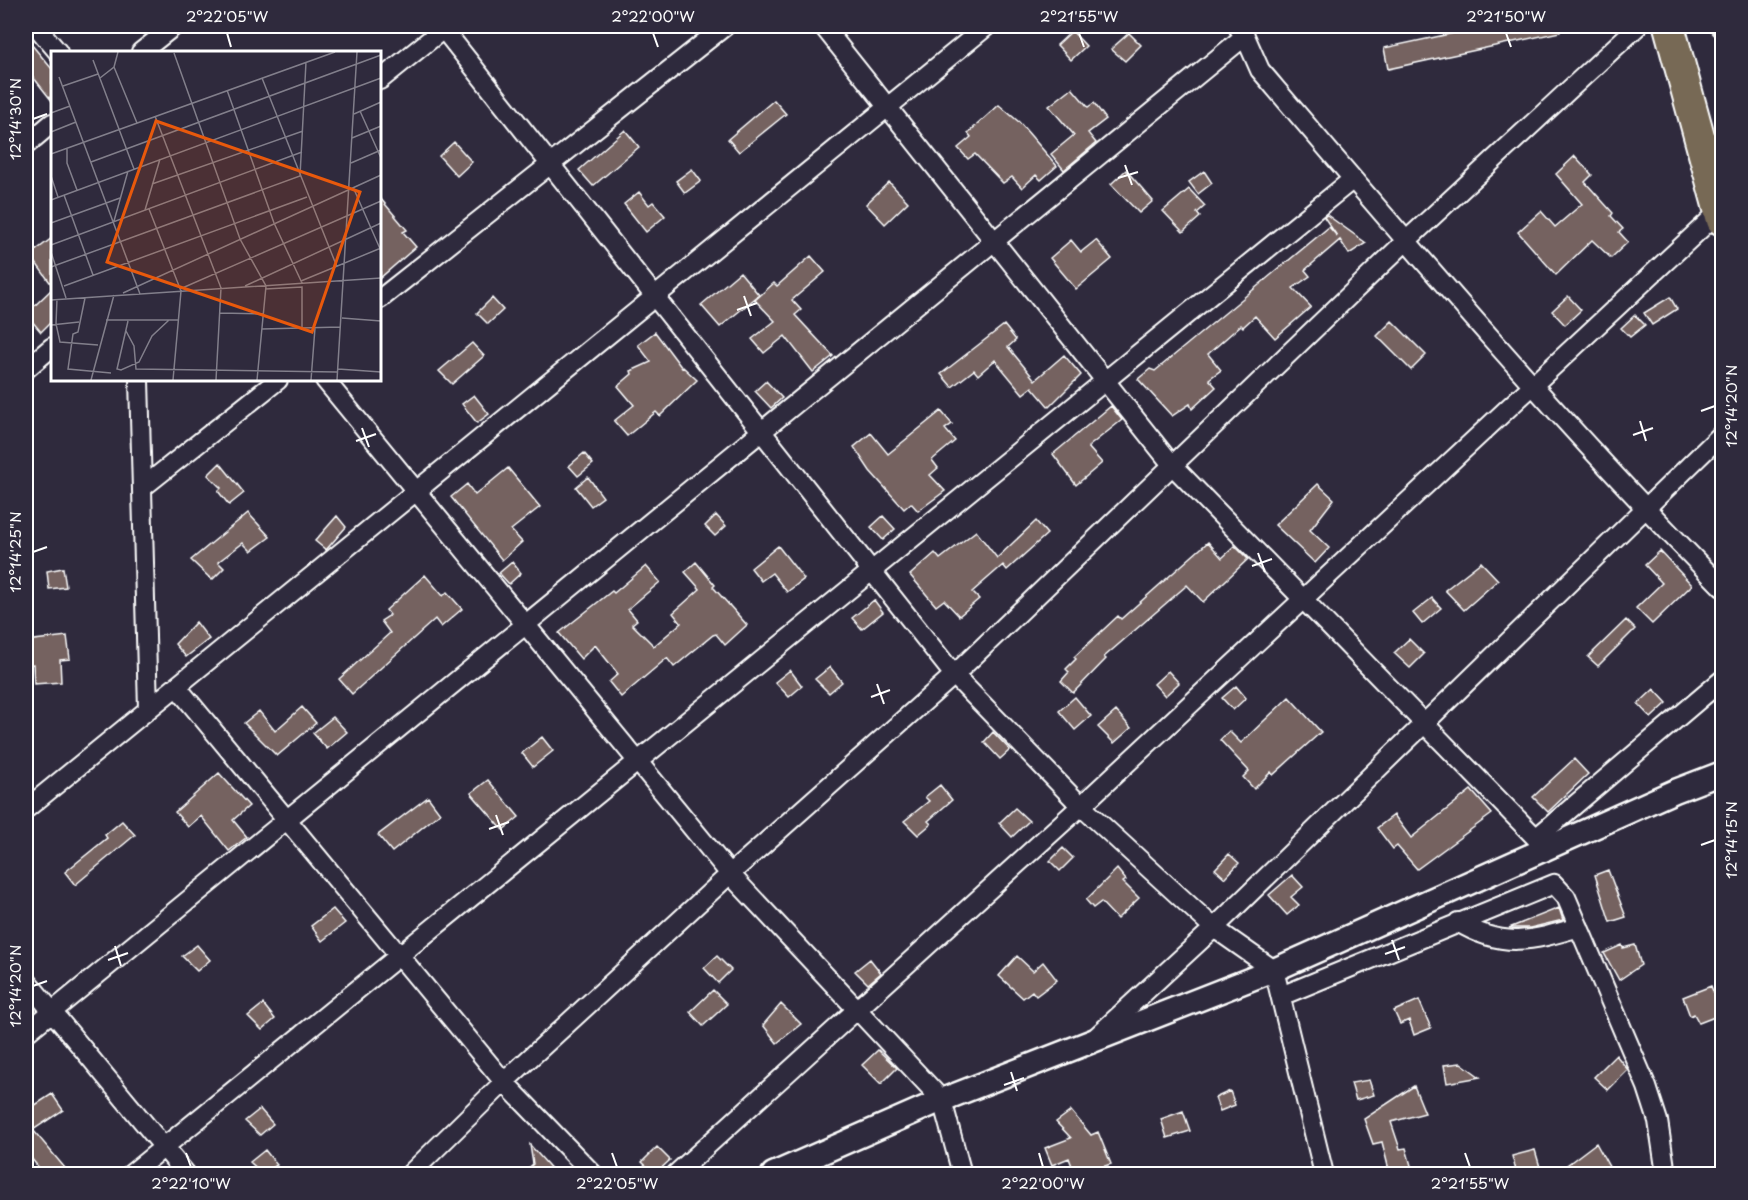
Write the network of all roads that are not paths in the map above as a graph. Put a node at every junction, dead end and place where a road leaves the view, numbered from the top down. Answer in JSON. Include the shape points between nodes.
{"nodes":[{"id":1,"x":36,"y":26,"type":"edge"},
{"id":2,"x":174,"y":26,"type":"edge"},
{"id":3,"x":444,"y":26,"type":"edge"},
{"id":4,"x":725,"y":26,"type":"edge"},
{"id":5,"x":823,"y":26,"type":"edge"},
{"id":6,"x":987,"y":26,"type":"edge"},
{"id":7,"x":1638,"y":26,"type":"edge"},
{"id":8,"x":1669,"y":26,"type":"edge"},
{"id":9,"x":1241,"y":29,"type":"edge"},
{"id":10,"x":57,"y":51,"type":"edge"},
{"id":11,"x":142,"y":51,"type":"edge"},
{"id":12,"x":381,"y":79,"type":"edge"},
{"id":13,"x":887,"y":107,"type":"junction"},
{"id":14,"x":51,"y":124,"type":"edge"},
{"id":15,"x":26,"y":145,"type":"edge"},
{"id":16,"x":550,"y":164,"type":"junction"},
{"id":17,"x":1353,"y":179,"type":"junction"},
{"id":18,"x":1722,"y":213,"type":"edge"},
{"id":19,"x":1406,"y":241,"type":"junction"},
{"id":20,"x":993,"y":242,"type":"junction"},
{"id":21,"x":655,"y":296,"type":"junction"},
{"id":22,"x":381,"y":298,"type":"edge"},
{"id":23,"x":51,"y":348,"type":"edge"},
{"id":24,"x":26,"y":369,"type":"edge"},
{"id":25,"x":139,"y":381,"type":"edge"},
{"id":26,"x":277,"y":381,"type":"edge"},
{"id":27,"x":327,"y":381,"type":"edge"},
{"id":28,"x":1104,"y":382,"type":"junction"},
{"id":29,"x":1533,"y":383,"type":"junction"},
{"id":30,"x":762,"y":431,"type":"junction"},
{"id":31,"x":1722,"y":434,"type":"edge"},
{"id":32,"x":1173,"y":466,"type":"junction"},
{"id":33,"x":141,"y":488,"type":"junction"},
{"id":34,"x":416,"y":491,"type":"junction"},
{"id":35,"x":1645,"y":509,"type":"junction"},
{"id":36,"x":872,"y":571,"type":"junction"},
{"id":37,"x":1722,"y":587,"type":"edge"},
{"id":38,"x":1304,"y":599,"type":"junction"},
{"id":39,"x":526,"y":624,"type":"junction"},
{"id":40,"x":954,"y":675,"type":"junction"},
{"id":41,"x":1722,"y":680,"type":"edge"},
{"id":42,"x":177,"y":687,"type":"junction"},
{"id":43,"x":148,"y":709,"type":"junction"},
{"id":44,"x":1424,"y":722,"type":"junction"},
{"id":45,"x":638,"y":761,"type":"junction"},
{"id":46,"x":1722,"y":773,"type":"edge"},
{"id":47,"x":1081,"y":806,"type":"junction"},
{"id":48,"x":26,"y":809,"type":"edge"},
{"id":49,"x":287,"y":819,"type":"junction"},
{"id":50,"x":1540,"y":845,"type":"junction"},
{"id":51,"x":730,"y":874,"type":"junction"},
{"id":52,"x":1458,"y":922,"type":"junction"},
{"id":53,"x":1579,"y":927,"type":"junction"},
{"id":54,"x":1214,"y":928,"type":"junction"},
{"id":55,"x":400,"y":955,"type":"junction"},
{"id":56,"x":1274,"y":970,"type":"junction"},
{"id":57,"x":26,"y":980,"type":"edge"},
{"id":58,"x":1281,"y":996,"type":"junction"},
{"id":59,"x":859,"y":1011,"type":"junction"},
{"id":60,"x":51,"y":1012,"type":"junction"},
{"id":61,"x":26,"y":1033,"type":"edge"},
{"id":62,"x":1091,"y":1042,"type":"junction"},
{"id":63,"x":504,"y":1082,"type":"junction"},
{"id":64,"x":942,"y":1100,"type":"junction"},
{"id":65,"x":164,"y":1148,"type":"junction"},
{"id":66,"x":131,"y":1174,"type":"edge"},
{"id":67,"x":186,"y":1174,"type":"edge"},
{"id":68,"x":410,"y":1174,"type":"edge"},
{"id":69,"x":593,"y":1174,"type":"edge"},
{"id":70,"x":676,"y":1174,"type":"edge"},
{"id":71,"x":773,"y":1174,"type":"edge"},
{"id":72,"x":962,"y":1174,"type":"edge"},
{"id":73,"x":1324,"y":1174,"type":"edge"},
{"id":74,"x":1666,"y":1174,"type":"edge"}],
"edges":[{"from":1,"to":10,"type":"street"},
{"from":2,"to":11,"type":"street"},
{"from":3,"to":12,"type":"street"},
{"from":3,"to":16,"type":"street"},
{"from":4,"to":16,"type":"street"},
{"from":5,"to":13,"type":"street"},
{"from":6,"to":13,"type":"street"},
{"from":7,"to":19,"type":"street"},
{"from":8,"to":18,"type":"main road"},
{"from":9,"to":17,"type":"street","via":[[1260,70]]},
{"from":9,"to":20,"type":"street"},
{"from":13,"to":20,"type":"street"},
{"from":13,"to":21,"type":"street"},
{"from":14,"to":15,"type":"street"},
{"from":16,"to":21,"type":"street"},
{"from":16,"to":22,"type":"street"},
{"from":17,"to":19,"type":"street"},
{"from":17,"to":28,"type":"street"},
{"from":18,"to":29,"type":"street"},
{"from":19,"to":29,"type":"street"},
{"from":19,"to":32,"type":"street"},
{"from":20,"to":28,"type":"street"},
{"from":20,"to":30,"type":"street"},
{"from":21,"to":30,"type":"street"},
{"from":21,"to":34,"type":"street"},
{"from":23,"to":24,"type":"street"},
{"from":25,"to":33,"type":"street"},
{"from":26,"to":33,"type":"street"},
{"from":27,"to":34,"type":"street"},
{"from":28,"to":32,"type":"street"},
{"from":28,"to":36,"type":"street"},
{"from":29,"to":35,"type":"street"},
{"from":29,"to":38,"type":"street"},
{"from":30,"to":36,"type":"street"},
{"from":30,"to":39,"type":"street"},
{"from":31,"to":35,"type":"street"},
{"from":32,"to":38,"type":"street"},
{"from":32,"to":40,"type":"street"},
{"from":33,"to":43,"type":"street"},
{"from":34,"to":39,"type":"street"},
{"from":34,"to":42,"type":"street"},
{"from":35,"to":37,"type":"street"},
{"from":35,"to":44,"type":"street"},
{"from":36,"to":40,"type":"street"},
{"from":36,"to":45,"type":"street"},
{"from":38,"to":44,"type":"street"},
{"from":38,"to":47,"type":"street"},
{"from":39,"to":45,"type":"street"},
{"from":39,"to":49,"type":"street"},
{"from":40,"to":47,"type":"street"},
{"from":40,"to":51,"type":"street"},
{"from":41,"to":50,"type":"street"},
{"from":42,"to":43,"type":"street"},
{"from":42,"to":49,"type":"street"},
{"from":43,"to":48,"type":"street"},
{"from":44,"to":50,"type":"street"},
{"from":44,"to":54,"type":"street"},
{"from":45,"to":51,"type":"street"},
{"from":45,"to":55,"type":"street"},
{"from":46,"to":50,"type":"street"},
{"from":47,"to":54,"type":"street"},
{"from":47,"to":59,"type":"street"},
{"from":49,"to":55,"type":"street"},
{"from":49,"to":60,"type":"street"},
{"from":50,"to":56,"type":"street","via":[[1436,900]]},
{"from":51,"to":59,"type":"street"},
{"from":51,"to":63,"type":"street"},
{"from":52,"to":53,"type":"street","via":[[1478,934],[1508,941],[1540,938]]},
{"from":52,"to":53,"type":"street","via":[[1554,884],[1566,897]]},
{"from":52,"to":58,"type":"street"},
{"from":53,"to":74,"type":"street","via":[[1647,1087]]},
{"from":54,"to":56,"type":"street"},
{"from":54,"to":62,"type":"street"},
{"from":55,"to":63,"type":"street"},
{"from":55,"to":65,"type":"street"},
{"from":56,"to":58,"type":"street"},
{"from":56,"to":62,"type":"street"},
{"from":57,"to":60,"type":"street"},
{"from":58,"to":73,"type":"street"},
{"from":59,"to":64,"type":"street"},
{"from":59,"to":70,"type":"street"},
{"from":60,"to":61,"type":"street"},
{"from":60,"to":65,"type":"street"},
{"from":62,"to":64,"type":"street"},
{"from":63,"to":68,"type":"street"},
{"from":63,"to":69,"type":"street"},
{"from":64,"to":71,"type":"street"},
{"from":64,"to":72,"type":"street"},
{"from":65,"to":66,"type":"street"},
{"from":65,"to":67,"type":"street"}]}
